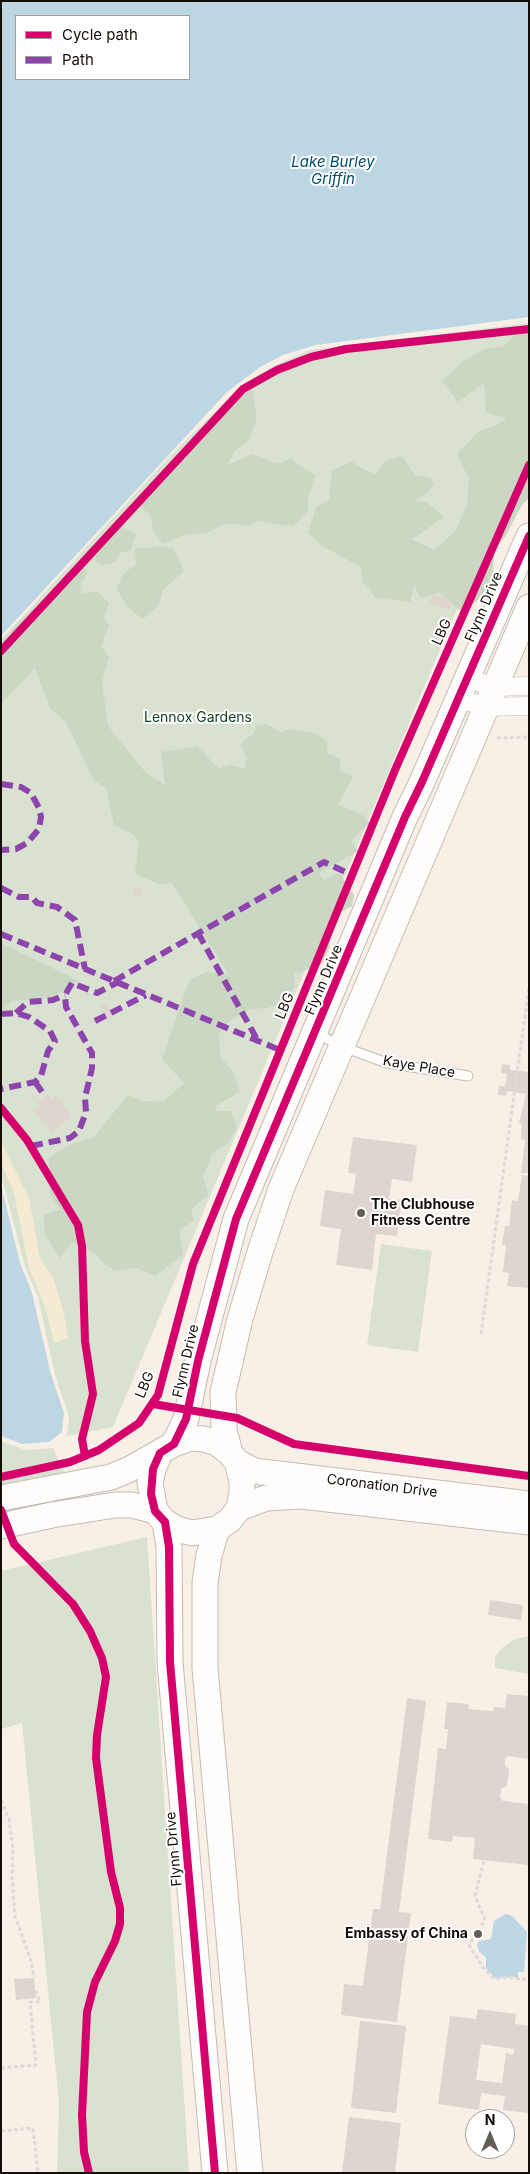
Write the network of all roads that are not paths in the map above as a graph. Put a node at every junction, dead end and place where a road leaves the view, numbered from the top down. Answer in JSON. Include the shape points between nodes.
{"nodes":[{"id":1,"x":529,"y":536,"type":"edge"},
{"id":2,"x":529,"y":607,"type":"edge"},
{"id":3,"x":529,"y":615,"type":"edge"},
{"id":4,"x":529,"y":686,"type":"edge"},
{"id":5,"x":463,"y":688,"type":"junction"},
{"id":6,"x":489,"y":697,"type":"junction"},
{"id":7,"x":529,"y":706,"type":"edge"},
{"id":8,"x":422,"y":782,"type":"junction"},
{"id":9,"x":448,"y":794,"type":"junction"},
{"id":10,"x":316,"y":1032,"type":"junction"},
{"id":11,"x":343,"y":1047,"type":"junction"},
{"id":12,"x":468,"y":1076,"type":"dead end"},
{"id":13,"x":167,"y":1448,"type":"junction"},
{"id":14,"x":233,"y":1458,"type":"junction"},
{"id":15,"x":1,"y":1498,"type":"edge"},
{"id":16,"x":529,"y":1504,"type":"edge"},
{"id":17,"x":239,"y":1508,"type":"junction"},
{"id":18,"x":160,"y":1517,"type":"junction"},
{"id":19,"x":529,"y":1522,"type":"edge"},
{"id":20,"x":1,"y":1526,"type":"edge"},
{"id":21,"x":217,"y":1529,"type":"junction"},
{"id":22,"x":215,"y":2173,"type":"edge"},
{"id":23,"x":250,"y":2173,"type":"edge"}],
"edges":[{"from":1,"to":5,"type":"main road","name":"Flynn Drive"},
{"from":2,"to":3,"type":"main road"},
{"from":2,"to":6,"type":"main road"},
{"from":4,"to":6,"type":"street"},
{"from":5,"to":6,"type":"street"},
{"from":5,"to":8,"type":"main road","name":"Flynn Drive"},
{"from":6,"to":7,"type":"street"},
{"from":6,"to":9,"type":"main road"},
{"from":8,"to":9,"type":"main road"},
{"from":8,"to":10,"type":"main road","name":"Flynn Drive"},
{"from":9,"to":11,"type":"main road"},
{"from":10,"to":11,"type":"lane","name":"Kaye Place"},
{"from":10,"to":13,"type":"main road","name":"Flynn Drive","via":[[236,1219],[200,1352],[186,1419]]},
{"from":11,"to":12,"type":"lane","name":"Kaye Place","via":[[387,1063]]},
{"from":11,"to":14,"type":"main road","via":[[282,1189],[240,1319],[224,1392],[224,1430]]},
{"from":13,"to":14,"type":"main road","via":[[190,1438],[204,1439],[217,1443]]},
{"from":13,"to":15,"type":"main road","via":[[130,1470],[111,1477]]},
{"from":13,"to":18,"type":"main road","via":[[153,1469],[150,1483]]},
{"from":14,"to":16,"type":"main road","name":"Coronation Drive","via":[[254,1471]]},
{"from":14,"to":17,"type":"main road","via":[[242,1481]]},
{"from":17,"to":19,"type":"main road","name":"Coronation Drive","via":[[266,1498],[302,1496]]},
{"from":17,"to":21,"type":"main road"},
{"from":18,"to":20,"type":"main road","via":[[132,1505],[52,1515]]},
{"from":18,"to":21,"type":"main road","via":[[177,1529],[192,1532]]},
{"from":18,"to":22,"type":"main road","name":"Flynn Drive","via":[[169,1547],[170,1662]]},
{"from":21,"to":23,"type":"main road","via":[[205,1583],[205,1668]]}]}
